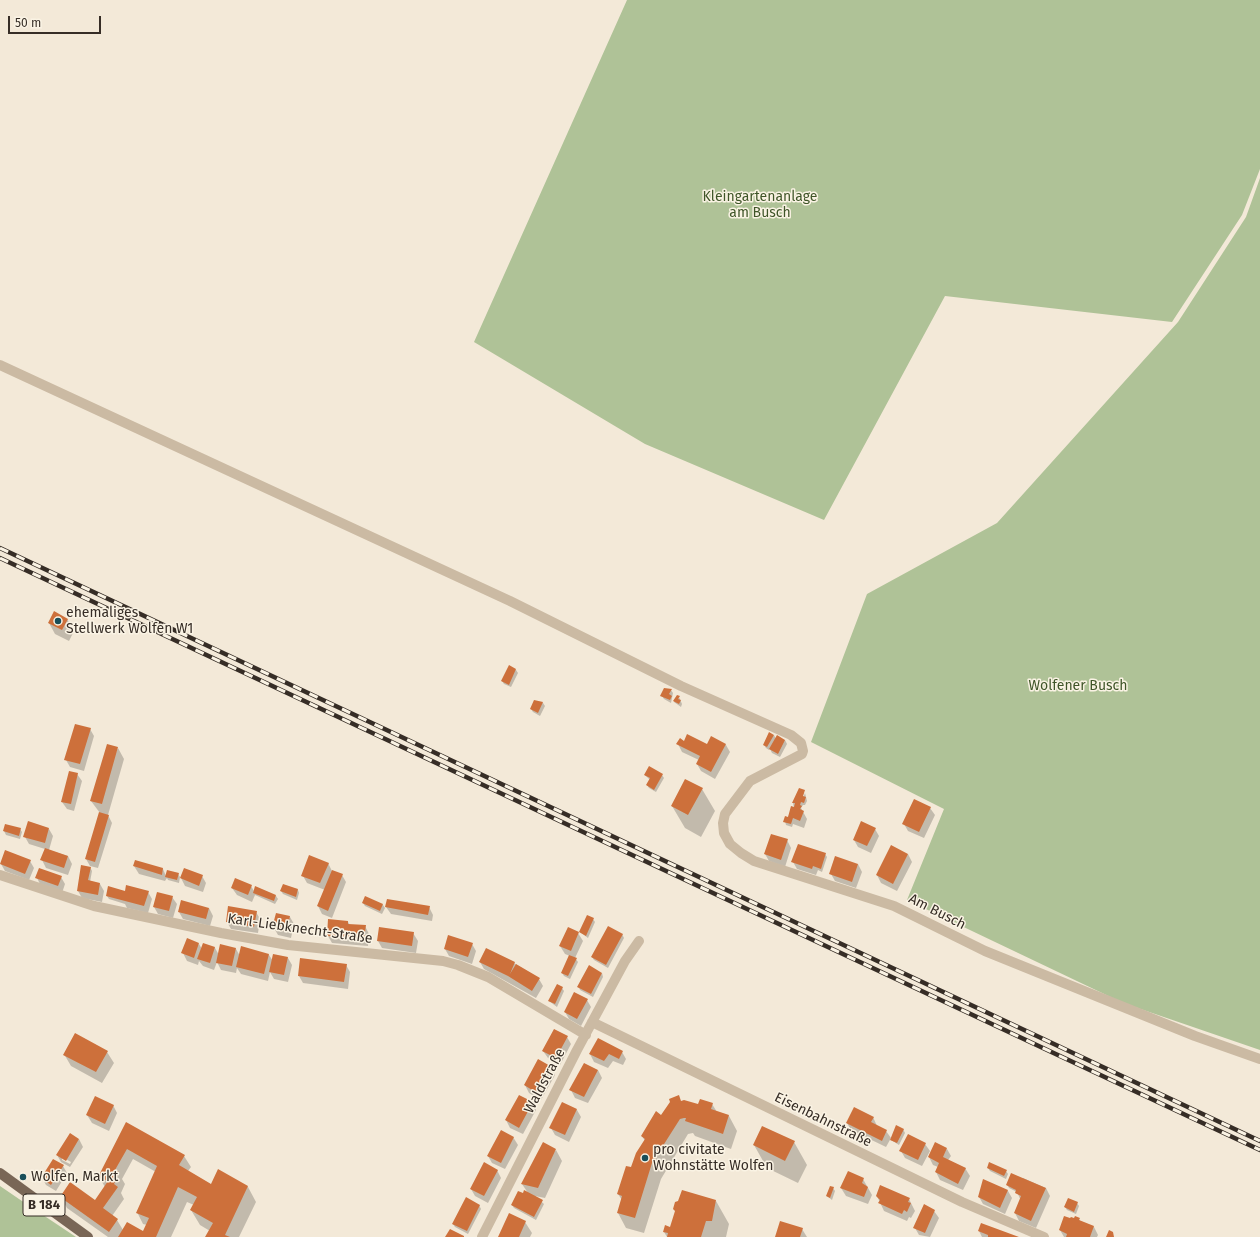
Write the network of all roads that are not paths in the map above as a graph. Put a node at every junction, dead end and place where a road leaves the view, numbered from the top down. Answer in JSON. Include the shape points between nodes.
{"nodes":[{"id":1,"x":0,"y":365,"type":"edge"},
{"id":2,"x":0,"y":875,"type":"edge"},
{"id":3,"x":639,"y":941,"type":"dead end"},
{"id":4,"x":592,"y":1022,"type":"junction"},
{"id":5,"x":586,"y":1034,"type":"junction"},
{"id":6,"x":1260,"y":1059,"type":"edge"},
{"id":7,"x":0,"y":1173,"type":"edge"},
{"id":8,"x":1040,"y":1236,"type":"edge"},
{"id":9,"x":88,"y":1237,"type":"edge"},
{"id":10,"x":482,"y":1237,"type":"edge"}],
"edges":[{"from":1,"to":6,"type":"street","name":"Am Busch","via":[[510,601],[681,686],[791,735],[801,743],[803,751],[800,756],[750,781],[725,814],[722,823],[730,844],[754,861],[894,906],[986,951],[1195,1036]]},
{"from":2,"to":5,"type":"street","name":"Karl-Liebknecht-Straße","via":[[94,906],[221,933],[288,945],[443,961],[458,965],[488,977]]},
{"from":3,"to":4,"type":"street","name":"Waldstraße","via":[[625,961]]},
{"from":4,"to":5,"type":"street","name":"Waldstraße"},
{"from":4,"to":8,"type":"street","name":"Eisenbahnstraße","via":[[962,1202]]},
{"from":5,"to":10,"type":"street","name":"Waldstraße"},
{"from":7,"to":9,"type":"main road","number":"B 184"}]}
